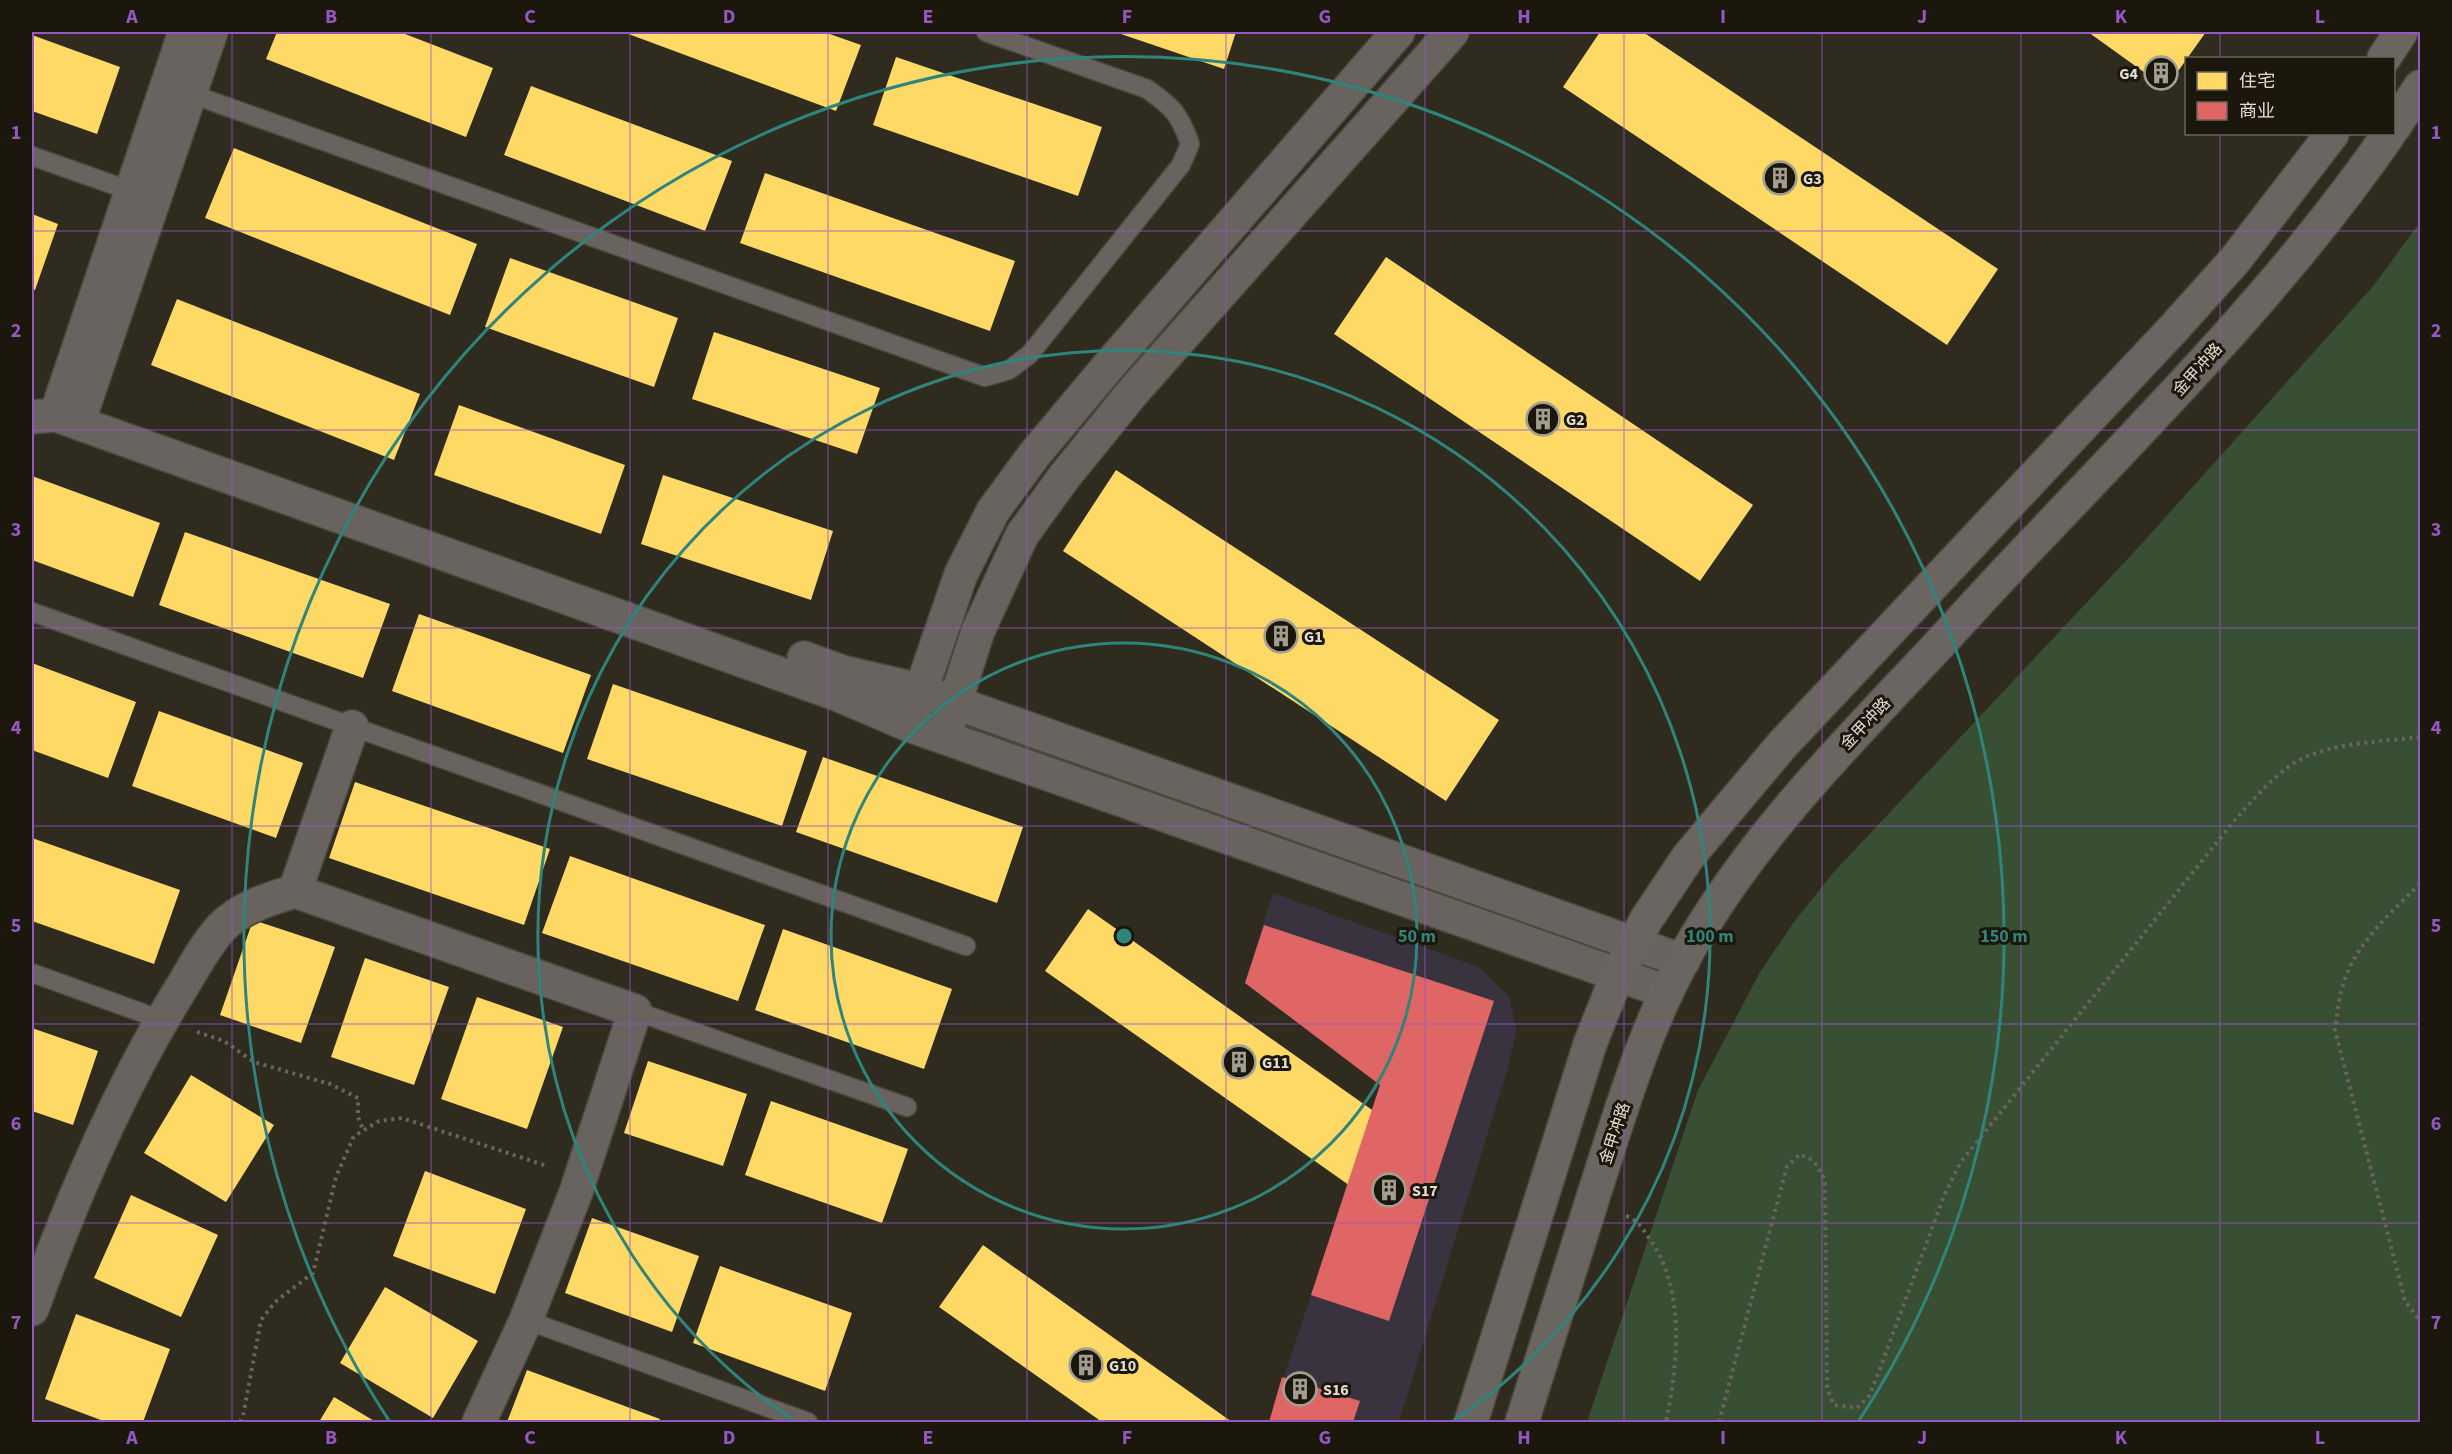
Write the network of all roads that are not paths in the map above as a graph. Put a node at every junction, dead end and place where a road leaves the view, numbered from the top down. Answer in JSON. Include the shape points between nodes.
{"nodes":[{"id":1,"x":185,"y":32,"type":"edge"},
{"id":2,"x":211,"y":32,"type":"edge"},
{"id":3,"x":986,"y":32,"type":"edge"},
{"id":4,"x":1398,"y":32,"type":"edge"},
{"id":5,"x":1452,"y":32,"type":"edge"},
{"id":6,"x":2401,"y":32,"type":"edge"},
{"id":7,"x":2386,"y":57,"type":"edge"},
{"id":8,"x":2421,"y":87,"type":"edge"},
{"id":9,"x":178,"y":89,"type":"junction"},
{"id":10,"x":2395,"y":126,"type":"edge"},
{"id":11,"x":2331,"y":135,"type":"edge"},
{"id":12,"x":2388,"y":135,"type":"edge"},
{"id":13,"x":32,"y":156,"type":"edge"},
{"id":14,"x":131,"y":191,"type":"junction"},
{"id":15,"x":62,"y":410,"type":"edge"},
{"id":16,"x":32,"y":612,"type":"edge"},
{"id":17,"x":920,"y":690,"type":"junction"},
{"id":18,"x":955,"y":703,"type":"junction"},
{"id":19,"x":909,"y":725,"type":"junction"},
{"id":20,"x":351,"y":727,"type":"junction"},
{"id":21,"x":944,"y":737,"type":"junction"},
{"id":22,"x":295,"y":891,"type":"junction"},
{"id":23,"x":1634,"y":944,"type":"junction"},
{"id":24,"x":966,"y":946,"type":"dead end"},
{"id":25,"x":1683,"y":961,"type":"junction"},
{"id":26,"x":32,"y":973,"type":"edge"},
{"id":27,"x":1617,"y":976,"type":"junction"},
{"id":28,"x":1667,"y":992,"type":"junction"},
{"id":29,"x":635,"y":1011,"type":"junction"},
{"id":30,"x":162,"y":1020,"type":"junction"},
{"id":31,"x":908,"y":1107,"type":"dead end"},
{"id":32,"x":32,"y":1309,"type":"edge"},
{"id":33,"x":526,"y":1320,"type":"junction"},
{"id":34,"x":479,"y":1422,"type":"edge"},
{"id":35,"x":808,"y":1422,"type":"edge"},
{"id":36,"x":1471,"y":1422,"type":"edge"},
{"id":37,"x":1522,"y":1422,"type":"edge"}],
"edges":[{"from":1,"to":9,"type":"street"},
{"from":2,"to":9,"type":"street"},
{"from":3,"to":9,"type":"lane","via":[[1147,89],[1181,118],[1190,144],[1181,165],[1030,354],[1009,370],[985,377]]},
{"from":4,"to":17,"type":"street","via":[[1106,369],[993,511],[961,574]]},
{"from":5,"to":18,"type":"street","via":[[1133,392],[1064,477],[1022,535],[995,590]]},
{"from":6,"to":7,"type":"main road"},
{"from":8,"to":10,"type":"main road"},
{"from":9,"to":14,"type":"street"},
{"from":9,"to":15,"type":"street"},
{"from":11,"to":23,"type":"main road","via":[[2235,260],[2174,328],[1841,680],[1723,813],[1688,858]]},
{"from":12,"to":25,"type":"main road","name":"金甲冲路","via":[[2339,204],[2258,302],[2105,471],[1847,742],[1764,837]]},
{"from":13,"to":14,"type":"lane"},
{"from":14,"to":15,"type":"street"},
{"from":15,"to":17,"type":"street","via":[[842,672]]},
{"from":15,"to":19,"type":"street","via":[[839,695]]},
{"from":16,"to":20,"type":"lane"},
{"from":17,"to":18,"type":"street"},
{"from":17,"to":19,"type":"street"},
{"from":18,"to":21,"type":"street"},
{"from":18,"to":23,"type":"street"},
{"from":19,"to":21,"type":"street"},
{"from":20,"to":22,"type":"street"},
{"from":20,"to":24,"type":"lane"},
{"from":21,"to":27,"type":"street"},
{"from":22,"to":29,"type":"street"},
{"from":22,"to":30,"type":"street","via":[[257,903],[223,926]]},
{"from":23,"to":25,"type":"street"},
{"from":23,"to":27,"type":"main road"},
{"from":25,"to":28,"type":"main road","name":"金甲冲路"},
{"from":26,"to":30,"type":"lane"},
{"from":27,"to":28,"type":"street"},
{"from":27,"to":36,"type":"main road","via":[[1590,1044]]},
{"from":28,"to":37,"type":"main road","name":"金甲冲路","via":[[1638,1057]]},
{"from":29,"to":31,"type":"lane"},
{"from":29,"to":33,"type":"street","via":[[580,1178]]},
{"from":30,"to":32,"type":"street","via":[[95,1153]]},
{"from":33,"to":34,"type":"street"},
{"from":33,"to":35,"type":"lane"}]}
